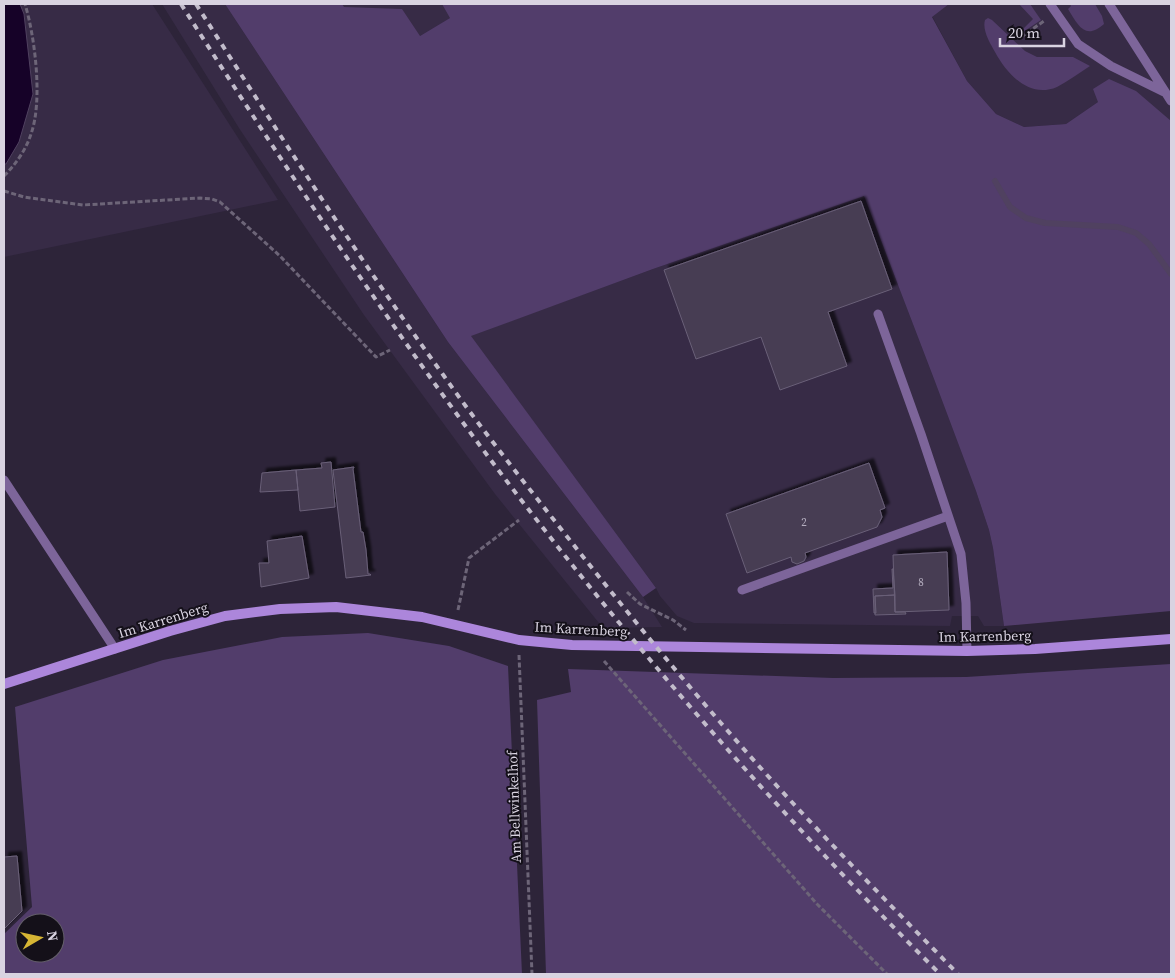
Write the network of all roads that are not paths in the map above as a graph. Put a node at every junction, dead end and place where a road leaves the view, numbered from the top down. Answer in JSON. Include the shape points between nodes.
{"nodes":[{"id":1,"x":1050,"y":4,"type":"edge"},
{"id":2,"x":1109,"y":4,"type":"edge"},
{"id":3,"x":1164,"y":92,"type":"junction"},
{"id":4,"x":1171,"y":101,"type":"edge"},
{"id":5,"x":878,"y":314,"type":"dead end"},
{"id":6,"x":4,"y":480,"type":"edge"},
{"id":7,"x":948,"y":516,"type":"junction"},
{"id":8,"x":742,"y":590,"type":"dead end"},
{"id":9,"x":1171,"y":639,"type":"edge"},
{"id":10,"x":115,"y":649,"type":"junction"},
{"id":11,"x":967,"y":651,"type":"junction"},
{"id":12,"x":4,"y":684,"type":"edge"}],
"edges":[{"from":1,"to":3,"type":"lane","via":[[1078,44],[1111,66]]},
{"from":2,"to":3,"type":"lane"},
{"from":3,"to":4,"type":"lane"},
{"from":5,"to":7,"type":"lane"},
{"from":6,"to":10,"type":"lane"},
{"from":7,"to":8,"type":"lane"},
{"from":7,"to":11,"type":"lane","via":[[961,554]]},
{"from":9,"to":11,"type":"street","name":"Im Karrenberg"},
{"from":10,"to":11,"type":"street","name":"Im Karrenberg","via":[[225,616],[280,609],[336,607],[422,617],[519,640],[590,645]]},
{"from":10,"to":12,"type":"street","name":"Im Karrenberg"}]}
